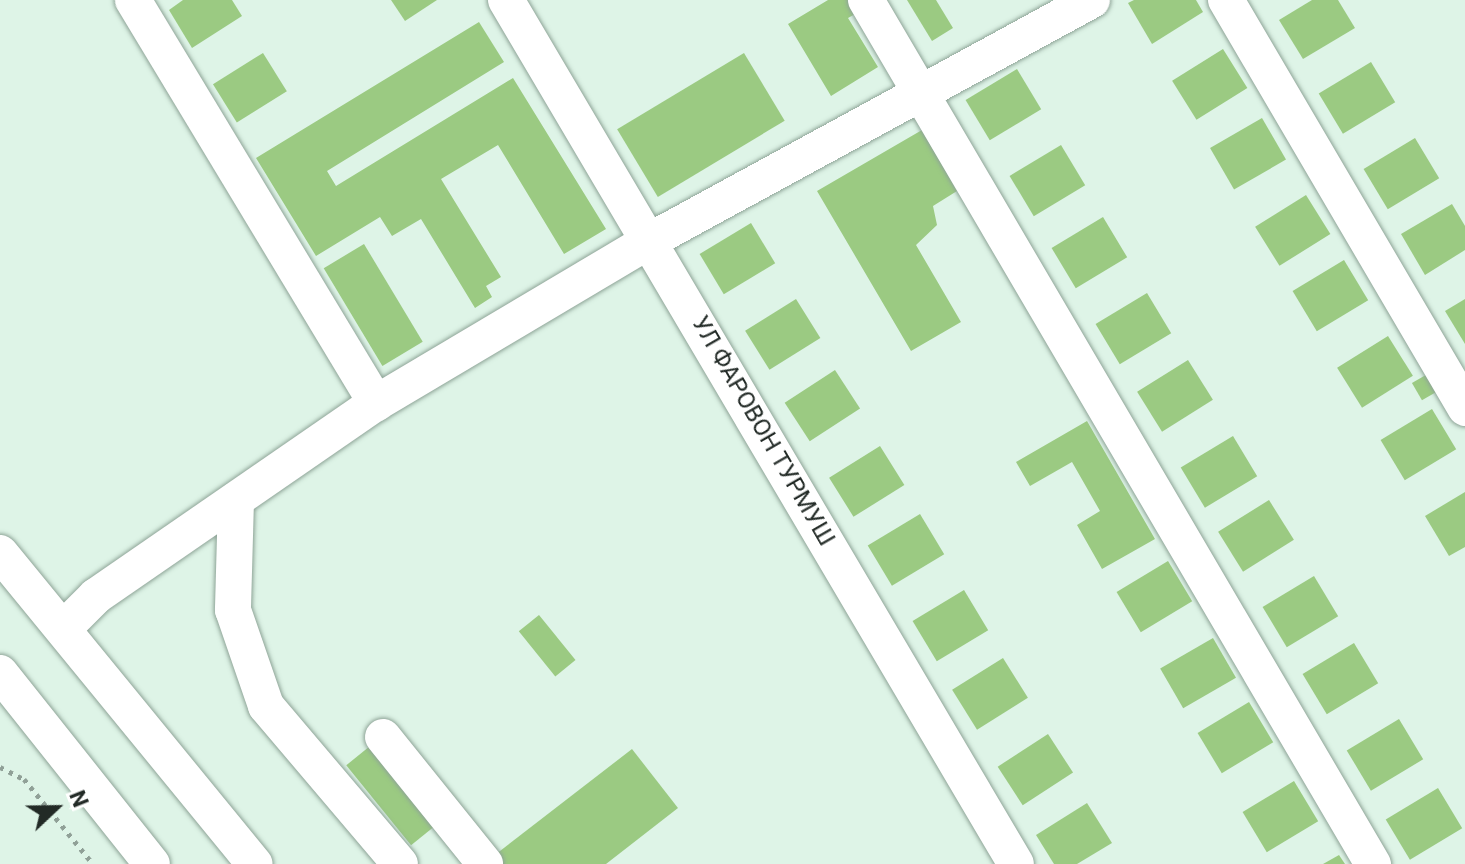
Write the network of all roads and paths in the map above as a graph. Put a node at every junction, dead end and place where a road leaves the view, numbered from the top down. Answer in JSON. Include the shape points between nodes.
{"nodes":[{"id":1,"x":133,"y":0,"type":"edge"},
{"id":2,"x":506,"y":0,"type":"edge"},
{"id":3,"x":866,"y":0,"type":"edge"},
{"id":4,"x":1092,"y":0,"type":"edge"},
{"id":5,"x":1226,"y":0,"type":"edge"},
{"id":6,"x":924,"y":96,"type":"junction"},
{"id":7,"x":651,"y":240,"type":"junction"},
{"id":8,"x":376,"y":403,"type":"junction"},
{"id":9,"x":1465,"y":408,"type":"edge"},
{"id":10,"x":236,"y":500,"type":"junction"},
{"id":11,"x":0,"y":553,"type":"edge"},
{"id":12,"x":64,"y":628,"type":"junction"},
{"id":13,"x":2,"y":679,"type":"edge"},
{"id":14,"x":383,"y":737,"type":"dead end"},
{"id":15,"x":0,"y":767,"type":"edge"},
{"id":16,"x":93,"y":864,"type":"edge"},
{"id":17,"x":152,"y":864,"type":"edge"},
{"id":18,"x":255,"y":864,"type":"edge"},
{"id":19,"x":400,"y":864,"type":"edge"},
{"id":20,"x":485,"y":864,"type":"edge"},
{"id":21,"x":1016,"y":864,"type":"edge"},
{"id":22,"x":1373,"y":864,"type":"edge"}],
"edges":[{"from":1,"to":8,"type":"street"},
{"from":2,"to":7,"type":"street","name":"УЛ ФАРОВОН ТУРМУШ"},
{"from":3,"to":6,"type":"street"},
{"from":4,"to":6,"type":"street"},
{"from":5,"to":9,"type":"street"},
{"from":6,"to":7,"type":"street"},
{"from":6,"to":22,"type":"street"},
{"from":7,"to":8,"type":"street"},
{"from":7,"to":21,"type":"street","name":"УЛ ФАРОВОН ТУРМУШ"},
{"from":8,"to":10,"type":"street"},
{"from":10,"to":12,"type":"street","via":[[96,596]]},
{"from":10,"to":19,"type":"street","via":[[233,610],[266,706]]},
{"from":11,"to":12,"type":"street"},
{"from":12,"to":18,"type":"street"},
{"from":13,"to":17,"type":"street"},
{"from":14,"to":20,"type":"street"},
{"from":15,"to":16,"type":"path","via":[[24,779]]}]}
